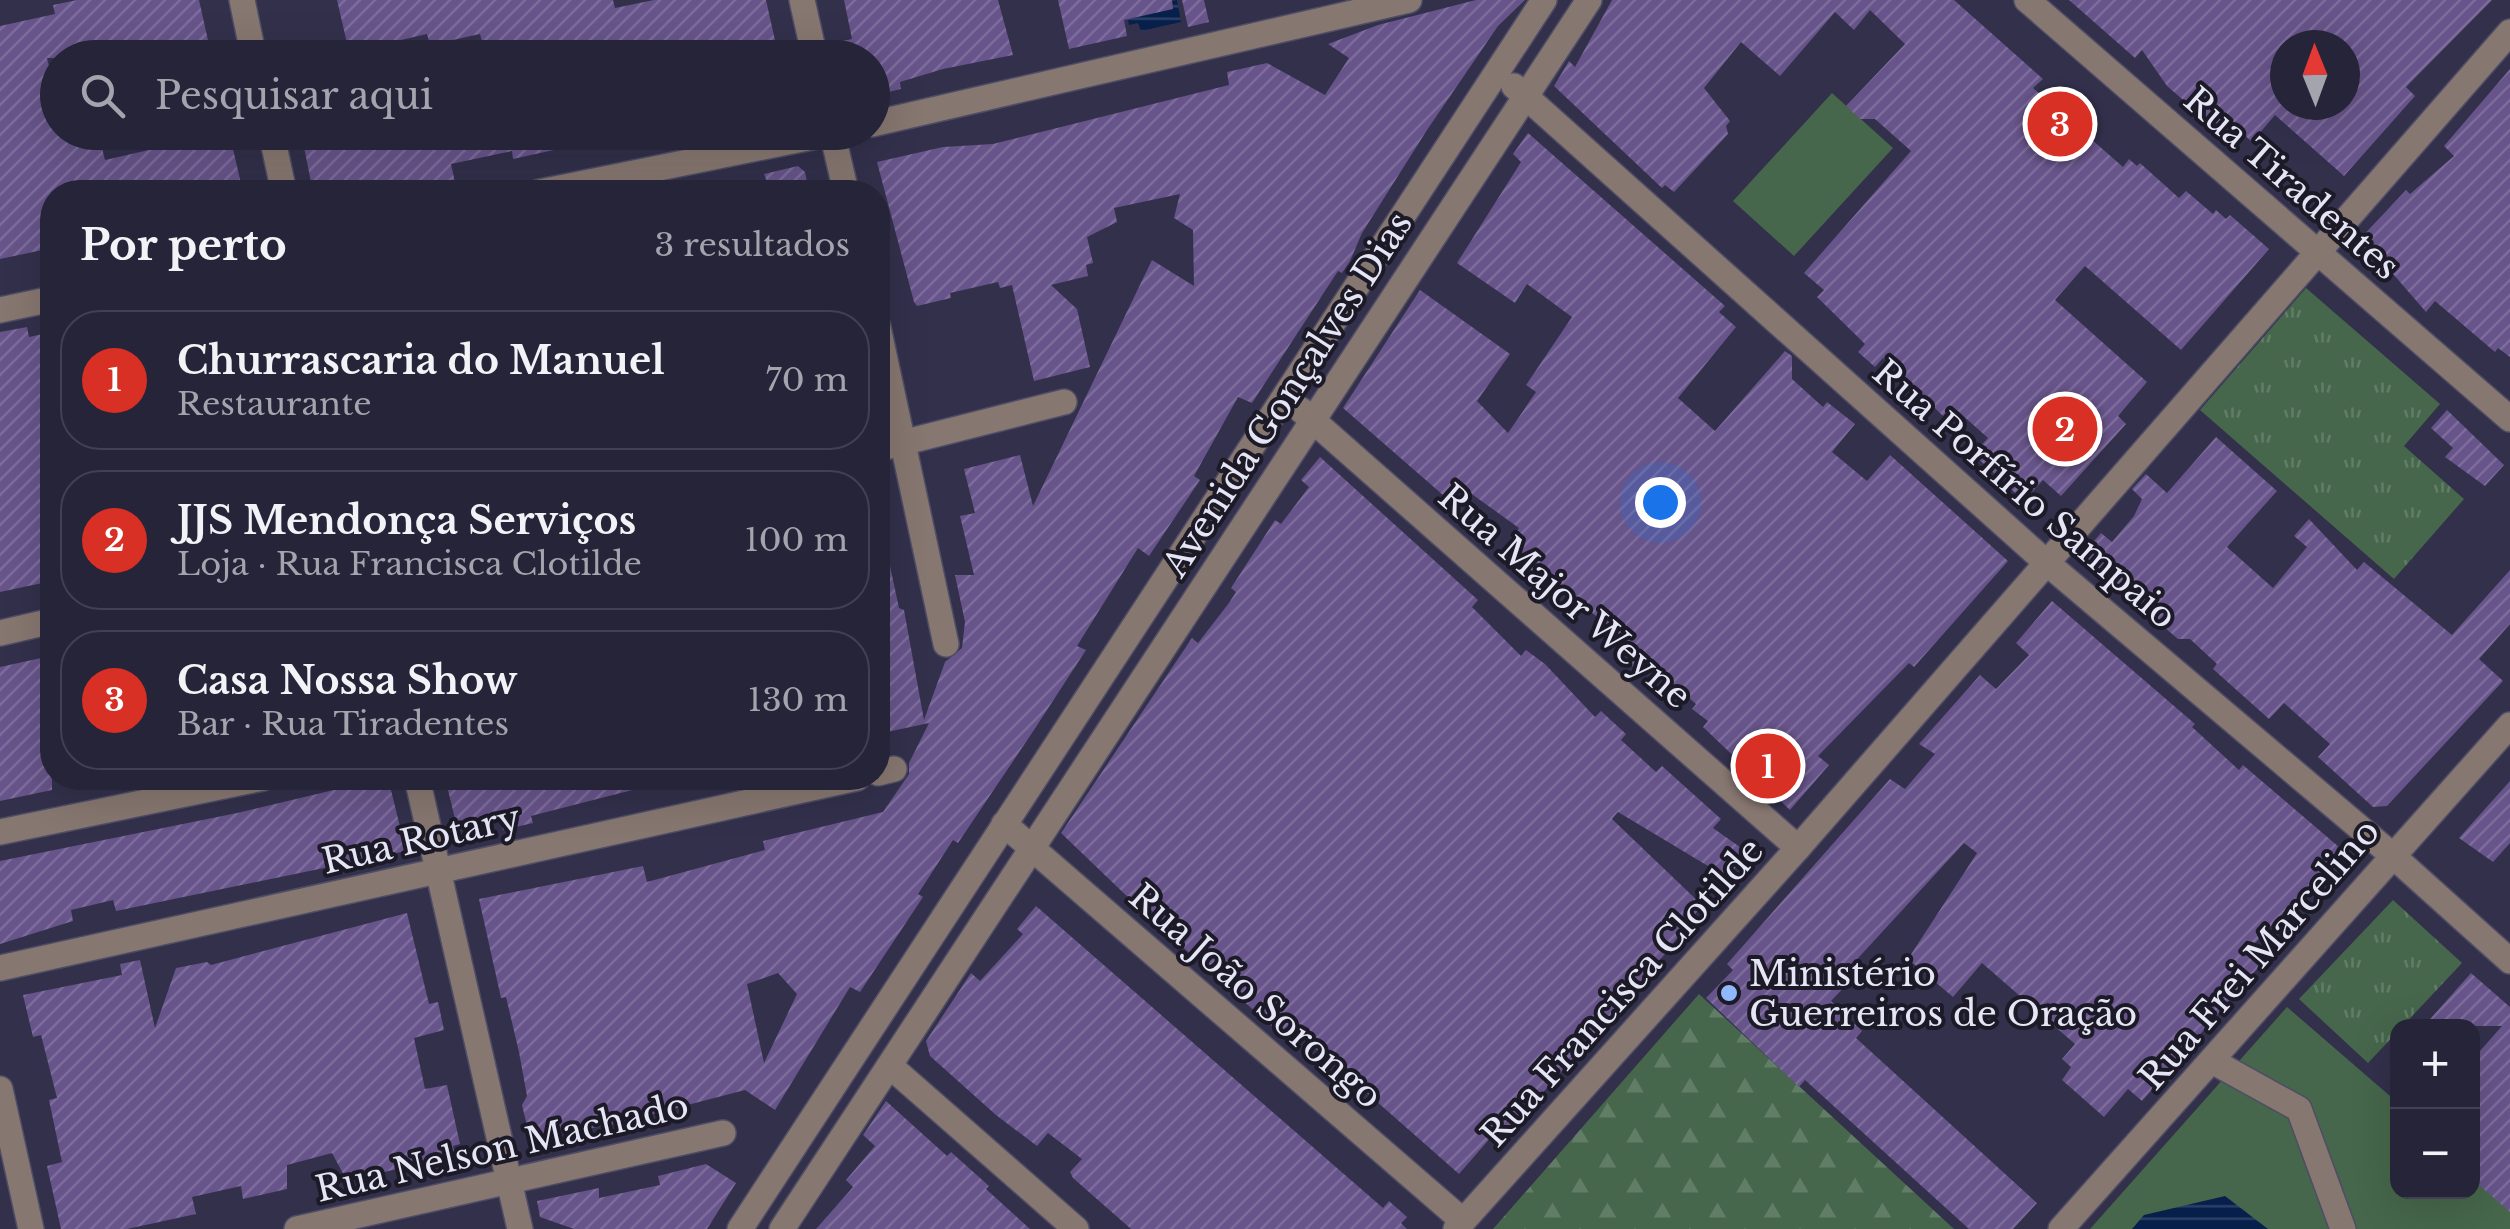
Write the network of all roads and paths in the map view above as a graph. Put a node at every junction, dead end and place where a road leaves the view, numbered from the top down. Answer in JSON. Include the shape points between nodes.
{"nodes":[{"id":1,"x":242,"y":0,"type":"edge"},
{"id":2,"x":802,"y":0,"type":"edge"},
{"id":3,"x":1409,"y":0,"type":"edge"},
{"id":4,"x":1544,"y":0,"type":"edge"},
{"id":5,"x":1589,"y":0,"type":"edge"},
{"id":6,"x":2027,"y":0,"type":"edge"},
{"id":7,"x":1308,"y":12,"type":"edge"},
{"id":8,"x":2510,"y":32,"type":"edge"},
{"id":9,"x":250,"y":40,"type":"edge"},
{"id":10,"x":811,"y":40,"type":"edge"},
{"id":11,"x":1498,"y":74,"type":"junction"},
{"id":12,"x":1526,"y":96,"type":"junction"},
{"id":13,"x":890,"y":119,"type":"edge"},
{"id":14,"x":275,"y":150,"type":"edge"},
{"id":15,"x":749,"y":150,"type":"edge"},
{"id":16,"x":837,"y":150,"type":"edge"},
{"id":17,"x":281,"y":180,"type":"edge"},
{"id":18,"x":600,"y":180,"type":"edge"},
{"id":19,"x":844,"y":180,"type":"edge"},
{"id":20,"x":2319,"y":253,"type":"junction"},
{"id":21,"x":40,"y":302,"type":"edge"},
{"id":22,"x":0,"y":310,"type":"edge"},
{"id":23,"x":890,"y":382,"type":"edge"},
{"id":24,"x":1286,"y":397,"type":"junction"},
{"id":25,"x":1064,"y":402,"type":"dead end"},
{"id":26,"x":1312,"y":418,"type":"junction"},
{"id":27,"x":2510,"y":419,"type":"edge"},
{"id":28,"x":904,"y":444,"type":"junction"},
{"id":29,"x":890,"y":447,"type":"edge"},
{"id":30,"x":2048,"y":564,"type":"junction"},
{"id":31,"x":40,"y":624,"type":"edge"},
{"id":32,"x":0,"y":633,"type":"edge"},
{"id":33,"x":946,"y":644,"type":"dead end"},
{"id":34,"x":2510,"y":726,"type":"edge"},
{"id":35,"x":205,"y":790,"type":"edge"},
{"id":36,"x":421,"y":790,"type":"edge"},
{"id":37,"x":803,"y":790,"type":"edge"},
{"id":38,"x":1004,"y":824,"type":"junction"},
{"id":39,"x":0,"y":832,"type":"edge"},
{"id":40,"x":1798,"y":848,"type":"junction"},
{"id":41,"x":1032,"y":850,"type":"junction"},
{"id":42,"x":2392,"y":855,"type":"junction"},
{"id":43,"x":439,"y":871,"type":"junction"},
{"id":44,"x":2510,"y":961,"type":"edge"},
{"id":45,"x":0,"y":968,"type":"edge"},
{"id":46,"x":2212,"y":1061,"type":"junction"},
{"id":47,"x":890,"y":1066,"type":"junction"},
{"id":48,"x":0,"y":1089,"type":"edge"},
{"id":49,"x":722,"y":1134,"type":"dead end"},
{"id":50,"x":508,"y":1183,"type":"junction"},
{"id":51,"x":1460,"y":1225,"type":"edge"},
{"id":52,"x":31,"y":1229,"type":"edge"},
{"id":53,"x":297,"y":1229,"type":"edge"},
{"id":54,"x":520,"y":1229,"type":"edge"},
{"id":55,"x":740,"y":1229,"type":"edge"},
{"id":56,"x":782,"y":1229,"type":"edge"},
{"id":57,"x":1076,"y":1229,"type":"edge"},
{"id":58,"x":2061,"y":1229,"type":"edge"},
{"id":59,"x":2342,"y":1229,"type":"edge"}],
"edges":[{"from":1,"to":9,"type":"street"},
{"from":2,"to":10,"type":"street"},
{"from":3,"to":7,"type":"street"},
{"from":4,"to":11,"type":"street","name":"Avenida Gonçalves Dias"},
{"from":5,"to":12,"type":"street","name":"Avenida Gonçalves Dias"},
{"from":6,"to":20,"type":"street","name":"Rua Tiradentes"},
{"from":7,"to":13,"type":"street"},
{"from":8,"to":20,"type":"street","name":"Rua Francisca Clotilde"},
{"from":11,"to":12,"type":"street","name":"Rua Porfírio Sampaio"},
{"from":11,"to":24,"type":"street","name":"Avenida Gonçalves Dias"},
{"from":12,"to":26,"type":"street","name":"Avenida Gonçalves Dias"},
{"from":12,"to":30,"type":"street","name":"Rua Porfírio Sampaio"},
{"from":14,"to":17,"type":"street"},
{"from":15,"to":18,"type":"street"},
{"from":16,"to":19,"type":"street"},
{"from":20,"to":27,"type":"street","name":"Rua Tiradentes"},
{"from":20,"to":30,"type":"street","name":"Rua Francisca Clotilde"},
{"from":21,"to":22,"type":"street"},
{"from":23,"to":28,"type":"street"},
{"from":24,"to":26,"type":"street","name":"Rua Major Weyne"},
{"from":24,"to":38,"type":"street","name":"Avenida Gonçalves Dias"},
{"from":25,"to":28,"type":"street"},
{"from":26,"to":40,"type":"street","name":"Rua Major Weyne"},
{"from":26,"to":41,"type":"street","name":"Avenida Gonçalves Dias"},
{"from":28,"to":29,"type":"street"},
{"from":28,"to":33,"type":"street"},
{"from":30,"to":40,"type":"street","name":"Rua Francisca Clotilde"},
{"from":30,"to":42,"type":"street","name":"Rua Porfírio Sampaio"},
{"from":31,"to":32,"type":"street"},
{"from":34,"to":42,"type":"street","name":"Rua Frei Marcelino"},
{"from":35,"to":39,"type":"street"},
{"from":36,"to":43,"type":"street"},
{"from":37,"to":43,"type":"street","name":"Rua Rotary"},
{"from":38,"to":41,"type":"street","name":"Rua João Sorongo"},
{"from":38,"to":55,"type":"street","name":"Avenida Gonçalves Dias"},
{"from":40,"to":51,"type":"street","name":"Rua Francisca Clotilde"},
{"from":41,"to":47,"type":"street","name":"Avenida Gonçalves Dias"},
{"from":41,"to":51,"type":"street","name":"Rua João Sorongo"},
{"from":42,"to":44,"type":"street","name":"Rua Porfírio Sampaio"},
{"from":42,"to":46,"type":"street","name":"Rua Frei Marcelino"},
{"from":43,"to":45,"type":"street","name":"Rua Rotary"},
{"from":43,"to":50,"type":"street"},
{"from":46,"to":58,"type":"street","name":"Rua Frei Marcelino"},
{"from":46,"to":59,"type":"street","via":[[2299,1109]]},
{"from":47,"to":56,"type":"street","name":"Avenida Gonçalves Dias"},
{"from":47,"to":57,"type":"street"},
{"from":48,"to":52,"type":"street"},
{"from":49,"to":50,"type":"street","name":"Rua Nelson Machado"},
{"from":50,"to":53,"type":"street","name":"Rua Nelson Machado"},
{"from":50,"to":54,"type":"street"}]}
